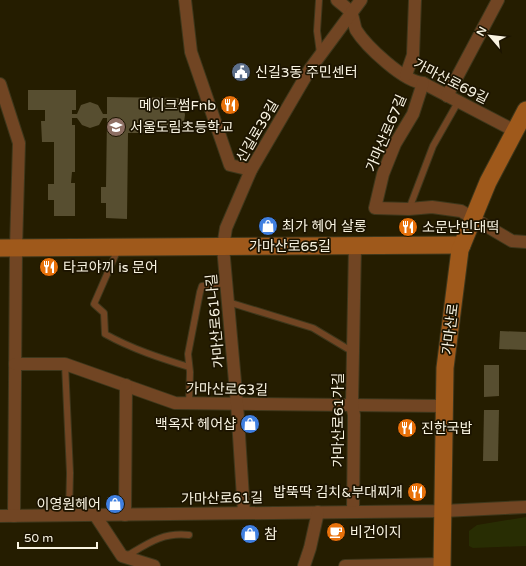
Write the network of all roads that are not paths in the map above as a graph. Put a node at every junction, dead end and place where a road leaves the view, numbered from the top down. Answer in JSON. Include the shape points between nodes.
{"nodes":[{"id":1,"x":185,"y":0,"type":"edge"},
{"id":2,"x":319,"y":0,"type":"edge"},
{"id":3,"x":336,"y":0,"type":"edge"},
{"id":4,"x":361,"y":0,"type":"edge"},
{"id":5,"x":415,"y":0,"type":"edge"},
{"id":6,"x":498,"y":0,"type":"edge"},
{"id":7,"x":351,"y":13,"type":"junction"},
{"id":8,"x":320,"y":55,"type":"junction"},
{"id":9,"x":406,"y":75,"type":"junction"},
{"id":10,"x":423,"y":83,"type":"junction"},
{"id":11,"x":0,"y":84,"type":"edge"},
{"id":12,"x":447,"y":96,"type":"junction"},
{"id":13,"x":458,"y":102,"type":"junction"},
{"id":14,"x":526,"y":110,"type":"edge"},
{"id":15,"x":515,"y":131,"type":"junction"},
{"id":16,"x":251,"y":170,"type":"junction"},
{"id":17,"x":409,"y":209,"type":"junction"},
{"id":18,"x":473,"y":217,"type":"junction"},
{"id":19,"x":526,"y":242,"type":"edge"},
{"id":20,"x":462,"y":245,"type":"junction"},
{"id":21,"x":355,"y":246,"type":"junction"},
{"id":22,"x":119,"y":247,"type":"junction"},
{"id":23,"x":223,"y":247,"type":"junction"},
{"id":24,"x":8,"y":248,"type":"edge"},
{"id":25,"x":227,"y":283,"type":"junction"},
{"id":26,"x":228,"y":302,"type":"junction"},
{"id":27,"x":353,"y":352,"type":"junction"},
{"id":28,"x":15,"y":364,"type":"junction"},
{"id":29,"x":65,"y":364,"type":"junction"},
{"id":30,"x":189,"y":367,"type":"junction"},
{"id":31,"x":126,"y":385,"type":"junction"},
{"id":32,"x":188,"y":404,"type":"junction"},
{"id":33,"x":237,"y":404,"type":"junction"},
{"id":34,"x":352,"y":405,"type":"junction"},
{"id":35,"x":445,"y":406,"type":"junction"},
{"id":36,"x":526,"y":507,"type":"edge"},
{"id":37,"x":443,"y":510,"type":"junction"},
{"id":38,"x":318,"y":512,"type":"junction"},
{"id":39,"x":353,"y":512,"type":"junction"},
{"id":40,"x":244,"y":513,"type":"junction"},
{"id":41,"x":69,"y":515,"type":"junction"},
{"id":42,"x":95,"y":515,"type":"junction"},
{"id":43,"x":125,"y":515,"type":"junction"},
{"id":44,"x":0,"y":516,"type":"edge"},
{"id":45,"x":14,"y":516,"type":"junction"},
{"id":46,"x":189,"y":535,"type":"dead end"},
{"id":47,"x":125,"y":556,"type":"junction"},
{"id":48,"x":379,"y":565,"type":"edge"},
{"id":49,"x":442,"y":565,"type":"edge"},
{"id":50,"x":154,"y":566,"type":"edge"},
{"id":51,"x":304,"y":566,"type":"edge"},
{"id":52,"x":345,"y":566,"type":"edge"}],
"edges":[{"from":1,"to":16,"type":"street","via":[[191,52],[230,165]]},
{"from":2,"to":8,"type":"lane","via":[[317,31]]},
{"from":3,"to":7,"type":"street"},
{"from":4,"to":7,"type":"street","name":"신길로39길"},
{"from":5,"to":9,"type":"street","via":[[413,55]]},
{"from":6,"to":12,"type":"street"},
{"from":7,"to":8,"type":"street","name":"신길로39길"},
{"from":7,"to":9,"type":"street","name":"가마산로69길","via":[[355,29],[366,43],[383,60]]},
{"from":8,"to":16,"type":"street","name":"신길로39길"},
{"from":9,"to":10,"type":"street","name":"가마산로69길","via":[[416,82]]},
{"from":10,"to":12,"type":"street","name":"가마산로69길"},
{"from":10,"to":17,"type":"street","name":"가마산로67길","via":[[413,114],[383,174],[375,208]]},
{"from":11,"to":24,"type":"street","via":[[19,143]]},
{"from":12,"to":13,"type":"street","name":"가마산로69길"},
{"from":13,"to":15,"type":"street","name":"가마산로69길"},
{"from":13,"to":17,"type":"lane","via":[[433,146]]},
{"from":14,"to":15,"type":"main road","name":"가마산로"},
{"from":15,"to":18,"type":"main road","name":"가마산로"},
{"from":16,"to":23,"type":"street","name":"신길로39길","via":[[226,228]]},
{"from":17,"to":18,"type":"street","name":"가마산로67길","via":[[452,209]]},
{"from":18,"to":19,"type":"street","name":"가마산로67길","via":[[512,241]]},
{"from":18,"to":20,"type":"main road","name":"가마산로"},
{"from":20,"to":21,"type":"main road","name":"가마산로65길"},
{"from":20,"to":35,"type":"main road","name":"가마산로","via":[[445,368]]},
{"from":21,"to":23,"type":"main road","name":"가마산로65길"},
{"from":21,"to":27,"type":"street","name":"가마산로61가길"},
{"from":22,"to":23,"type":"main road","name":"가마산로65길"},
{"from":22,"to":24,"type":"main road","name":"가마산로65길"},
{"from":22,"to":30,"type":"lane","via":[[94,304],[104,313],[106,334],[124,344]]},
{"from":23,"to":25,"type":"street","name":"가마산로61나길"},
{"from":24,"to":28,"type":"street"},
{"from":25,"to":26,"type":"street","name":"가마산로61나길"},
{"from":25,"to":30,"type":"lane","via":[[202,286],[188,354]]},
{"from":26,"to":27,"type":"lane","via":[[313,328]]},
{"from":26,"to":33,"type":"street","name":"가마산로61나길"},
{"from":27,"to":34,"type":"street","name":"가마산로61가길"},
{"from":28,"to":29,"type":"street","name":"가마산로63길"},
{"from":28,"to":45,"type":"street"},
{"from":29,"to":31,"type":"street","name":"가마산로63길"},
{"from":29,"to":41,"type":"lane","via":[[70,473]]},
{"from":30,"to":32,"type":"lane"},
{"from":31,"to":32,"type":"street","name":"가마산로63길","via":[[175,403]]},
{"from":31,"to":43,"type":"street"},
{"from":32,"to":33,"type":"street","name":"가마산로63길"},
{"from":33,"to":34,"type":"street","name":"가마산로63길"},
{"from":33,"to":40,"type":"street","name":"가마산로61나길"},
{"from":34,"to":35,"type":"street","name":"가마산로63길"},
{"from":34,"to":39,"type":"street","name":"가마산로61가길"},
{"from":35,"to":37,"type":"main road","name":"가마산로"},
{"from":36,"to":37,"type":"street","name":"가마산로61길"},
{"from":37,"to":39,"type":"street","name":"가마산로61길"},
{"from":37,"to":49,"type":"main road","name":"가마산로"},
{"from":38,"to":39,"type":"street","name":"가마산로61길"},
{"from":38,"to":40,"type":"street","name":"가마산로61길"},
{"from":38,"to":51,"type":"street"},
{"from":40,"to":43,"type":"street","name":"가마산로61길"},
{"from":41,"to":42,"type":"street","name":"가마산로61길"},
{"from":41,"to":45,"type":"street","name":"가마산로61길"},
{"from":42,"to":43,"type":"street","name":"가마산로61길"},
{"from":42,"to":47,"type":"street","via":[[122,556]]},
{"from":44,"to":45,"type":"street","name":"가마산로61길"},
{"from":46,"to":47,"type":"lane","via":[[158,537]]},
{"from":47,"to":50,"type":"street"},
{"from":48,"to":49,"type":"street","name":"가마산로"},
{"from":48,"to":52,"type":"street","name":"가마산로"}]}
